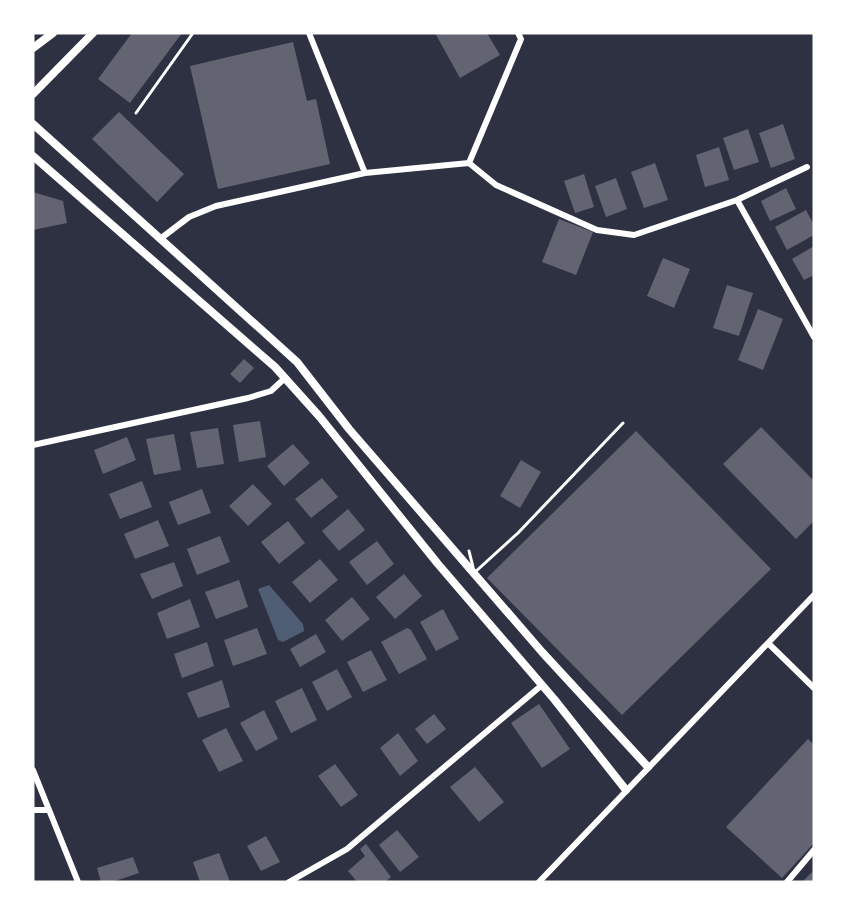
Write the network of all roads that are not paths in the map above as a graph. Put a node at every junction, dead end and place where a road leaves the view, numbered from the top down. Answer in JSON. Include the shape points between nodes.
{"nodes":[{"id":1,"x":53,"y":33,"type":"edge"},
{"id":2,"x":93,"y":33,"type":"edge"},
{"id":3,"x":193,"y":33,"type":"edge"},
{"id":4,"x":309,"y":33,"type":"edge"},
{"id":5,"x":518,"y":33,"type":"edge"},
{"id":6,"x":33,"y":48,"type":"edge"},
{"id":7,"x":33,"y":94,"type":"edge"},
{"id":8,"x":136,"y":114,"type":"dead end"},
{"id":9,"x":33,"y":124,"type":"edge"},
{"id":10,"x":33,"y":156,"type":"edge"},
{"id":11,"x":469,"y":164,"type":"junction"},
{"id":12,"x":807,"y":167,"type":"dead end"},
{"id":13,"x":365,"y":173,"type":"junction"},
{"id":14,"x":737,"y":200,"type":"junction"},
{"id":15,"x":160,"y":239,"type":"junction"},
{"id":16,"x":814,"y":337,"type":"edge"},
{"id":17,"x":285,"y":378,"type":"junction"},
{"id":18,"x":623,"y":423,"type":"dead end"},
{"id":19,"x":33,"y":445,"type":"edge"},
{"id":20,"x":469,"y":551,"type":"dead end"},
{"id":21,"x":474,"y":573,"type":"junction"},
{"id":22,"x":814,"y":595,"type":"edge"},
{"id":23,"x":768,"y":643,"type":"junction"},
{"id":24,"x":542,"y":684,"type":"junction"},
{"id":25,"x":814,"y":688,"type":"edge"},
{"id":26,"x":648,"y":767,"type":"junction"},
{"id":27,"x":33,"y":770,"type":"edge"},
{"id":28,"x":626,"y":790,"type":"junction"},
{"id":29,"x":33,"y":810,"type":"edge"},
{"id":30,"x":48,"y":810,"type":"junction"},
{"id":31,"x":814,"y":850,"type":"edge"},
{"id":32,"x":78,"y":882,"type":"edge"},
{"id":33,"x":289,"y":882,"type":"edge"},
{"id":34,"x":539,"y":882,"type":"edge"},
{"id":35,"x":787,"y":882,"type":"edge"}],
"edges":[{"from":1,"to":6,"type":"street"},
{"from":2,"to":7,"type":"street"},
{"from":3,"to":8,"type":"lane"},
{"from":4,"to":13,"type":"street"},
{"from":5,"to":11,"type":"street","via":[[521,39]]},
{"from":9,"to":15,"type":"street"},
{"from":10,"to":17,"type":"street"},
{"from":11,"to":13,"type":"street"},
{"from":11,"to":14,"type":"street","via":[[496,185],[597,230],[634,235]]},
{"from":12,"to":14,"type":"street"},
{"from":13,"to":15,"type":"street","via":[[216,206],[189,217]]},
{"from":14,"to":16,"type":"street"},
{"from":15,"to":21,"type":"street","via":[[297,362],[349,429]]},
{"from":17,"to":19,"type":"street","via":[[271,391],[248,398]]},
{"from":17,"to":24,"type":"street"},
{"from":18,"to":21,"type":"lane","via":[[518,533]]},
{"from":20,"to":21,"type":"lane"},
{"from":21,"to":26,"type":"street"},
{"from":22,"to":23,"type":"street"},
{"from":23,"to":25,"type":"street"},
{"from":23,"to":26,"type":"street"},
{"from":24,"to":28,"type":"street"},
{"from":24,"to":33,"type":"street","via":[[347,849]]},
{"from":26,"to":28,"type":"street"},
{"from":27,"to":30,"type":"street"},
{"from":28,"to":34,"type":"street"},
{"from":29,"to":30,"type":"street"},
{"from":30,"to":32,"type":"street"},
{"from":31,"to":35,"type":"street"}]}
